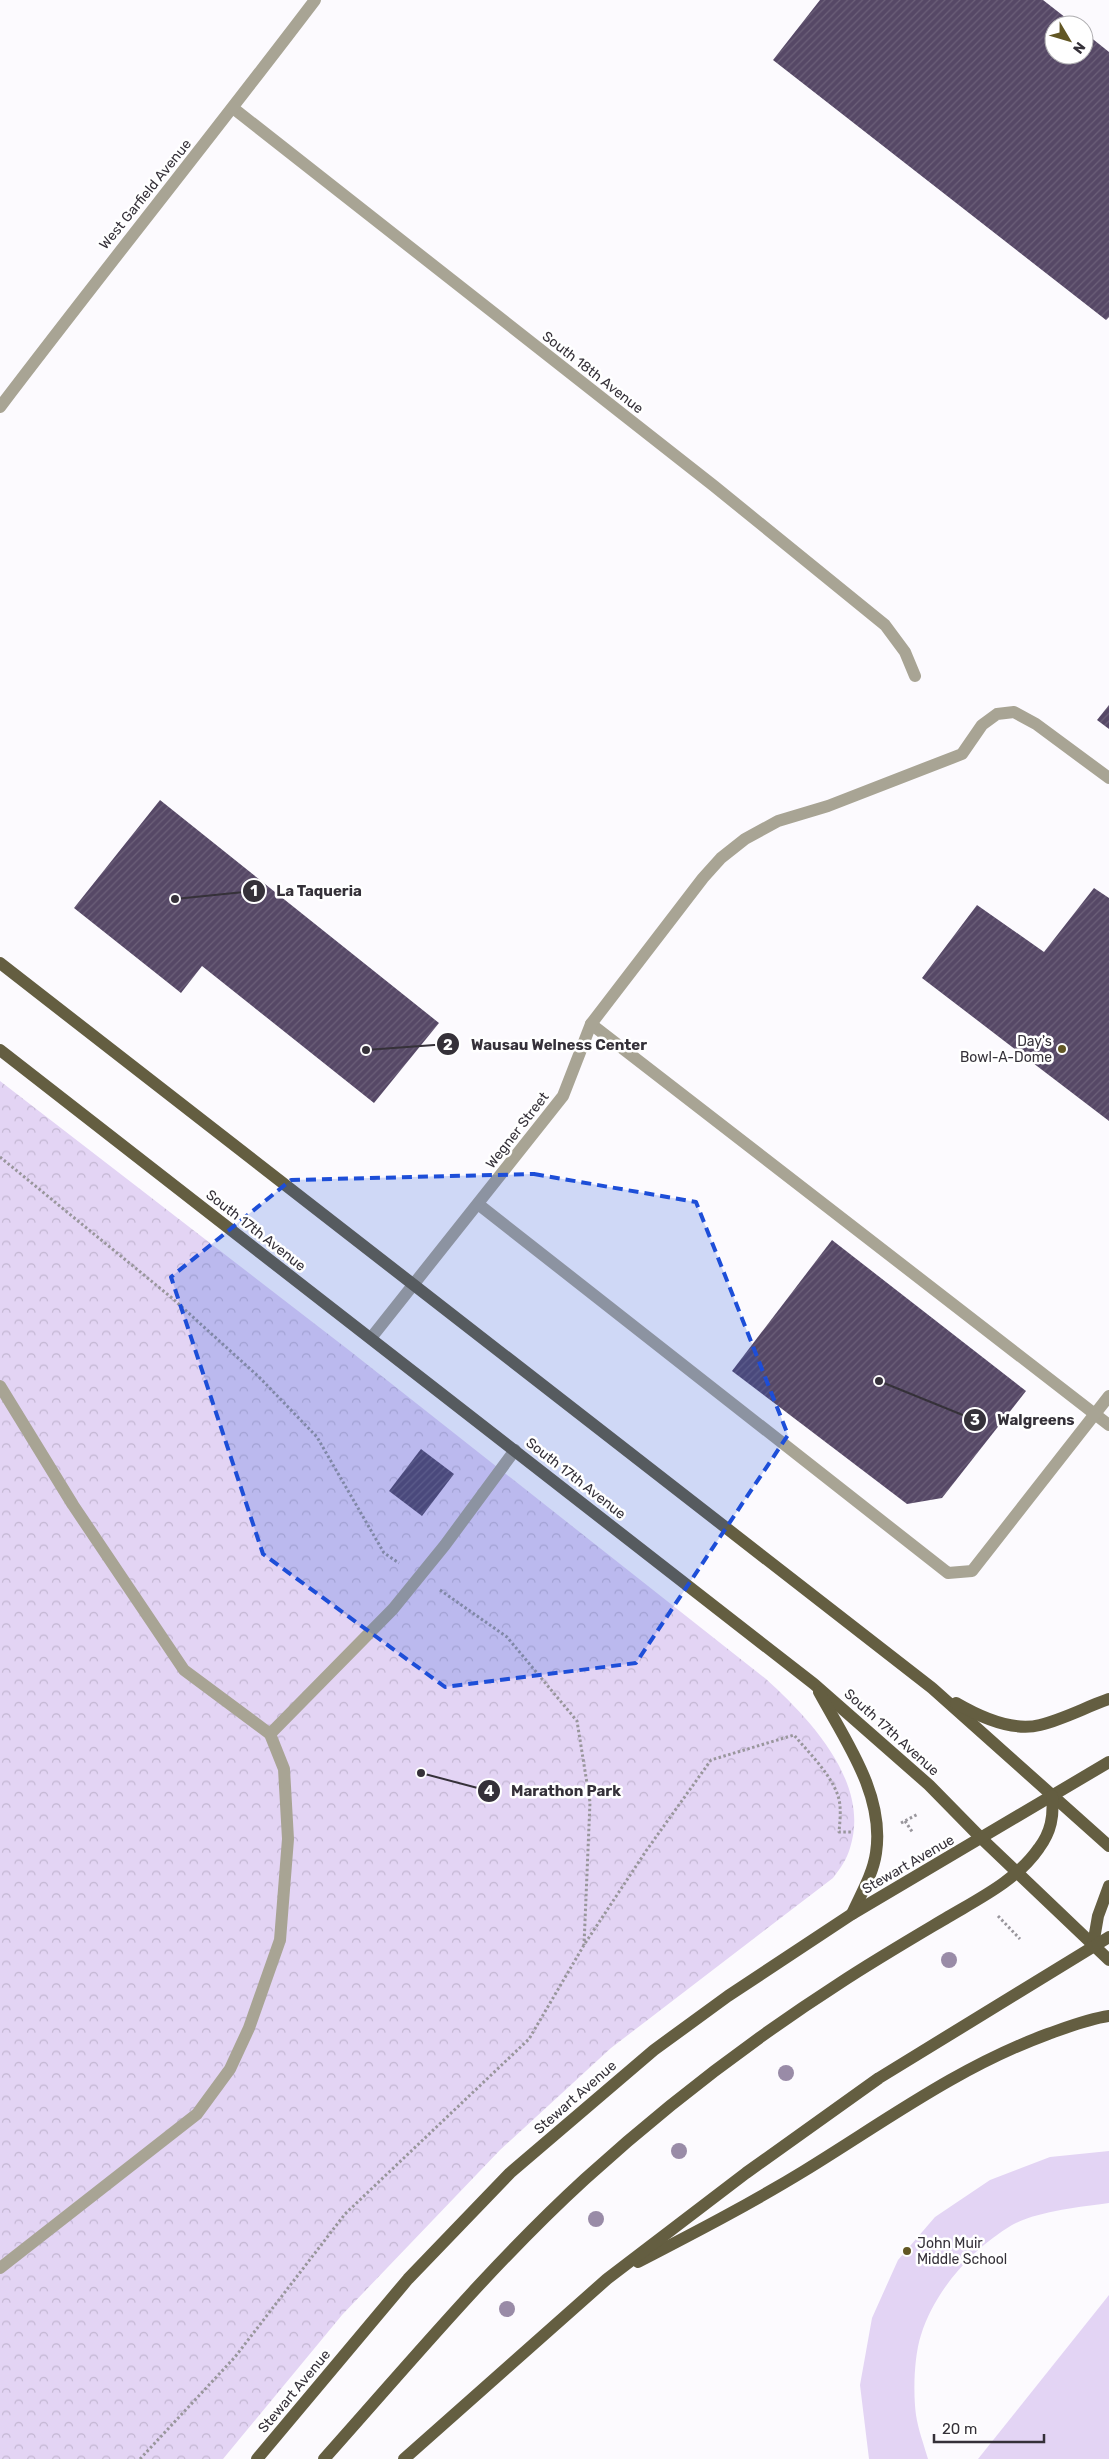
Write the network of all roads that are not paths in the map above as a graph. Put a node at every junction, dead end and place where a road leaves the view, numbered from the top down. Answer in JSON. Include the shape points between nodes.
{"nodes":[{"id":1,"x":315,"y":0,"type":"edge"},
{"id":2,"x":234,"y":108,"type":"junction"},
{"id":3,"x":0,"y":407,"type":"edge"},
{"id":4,"x":915,"y":676,"type":"dead end"},
{"id":5,"x":1109,"y":778,"type":"edge"},
{"id":6,"x":0,"y":963,"type":"edge"},
{"id":7,"x":591,"y":1024,"type":"junction"},
{"id":8,"x":0,"y":1050,"type":"edge"},
{"id":9,"x":478,"y":1204,"type":"junction"},
{"id":10,"x":415,"y":1286,"type":"junction"},
{"id":11,"x":371,"y":1338,"type":"junction"},
{"id":12,"x":0,"y":1386,"type":"edge"},
{"id":13,"x":1109,"y":1396,"type":"edge"},
{"id":14,"x":1095,"y":1414,"type":"junction"},
{"id":15,"x":1109,"y":1425,"type":"edge"},
{"id":16,"x":515,"y":1450,"type":"junction"},
{"id":17,"x":814,"y":1684,"type":"junction"},
{"id":18,"x":932,"y":1688,"type":"junction"},
{"id":19,"x":1109,"y":1699,"type":"edge"},
{"id":20,"x":270,"y":1734,"type":"junction"},
{"id":21,"x":1109,"y":1762,"type":"edge"},
{"id":22,"x":1052,"y":1796,"type":"junction"},
{"id":23,"x":981,"y":1838,"type":"junction"},
{"id":24,"x":1109,"y":1846,"type":"edge"},
{"id":25,"x":1017,"y":1872,"type":"junction"},
{"id":26,"x":1109,"y":1886,"type":"edge"},
{"id":27,"x":852,"y":1914,"type":"junction"},
{"id":28,"x":1109,"y":1937,"type":"edge"},
{"id":29,"x":1093,"y":1945,"type":"junction"},
{"id":30,"x":1109,"y":1960,"type":"edge"},
{"id":31,"x":1109,"y":2016,"type":"edge"},
{"id":32,"x":0,"y":2268,"type":"edge"},
{"id":33,"x":607,"y":2279,"type":"junction"},
{"id":34,"x":257,"y":2459,"type":"edge"},
{"id":35,"x":324,"y":2459,"type":"edge"},
{"id":36,"x":404,"y":2459,"type":"edge"}],
"edges":[{"from":1,"to":2,"type":"street","name":"West Garfield Avenue"},
{"from":2,"to":3,"type":"street","name":"West Garfield Avenue","via":[[107,266]]},
{"from":2,"to":4,"type":"street","name":"South 18th Avenue","via":[[714,486],[885,625],[901,646]]},
{"from":5,"to":7,"type":"street","name":"Wegner Street","via":[[1058,739],[1014,712],[997,714],[982,726],[962,754],[778,822],[721,858],[702,878]]},
{"from":6,"to":10,"type":"main road"},
{"from":7,"to":9,"type":"street","name":"Wegner Street","via":[[563,1096]]},
{"from":7,"to":14,"type":"street"},
{"from":8,"to":11,"type":"main road","name":"South 17th Avenue"},
{"from":9,"to":10,"type":"street","name":"Wegner Street"},
{"from":9,"to":14,"type":"street","via":[[948,1573],[972,1571]]},
{"from":10,"to":11,"type":"street","name":"Wegner Street"},
{"from":10,"to":18,"type":"main road"},
{"from":11,"to":16,"type":"main road","name":"South 17th Avenue"},
{"from":12,"to":20,"type":"street","via":[[73,1505],[184,1670]]},
{"from":13,"to":14,"type":"street"},
{"from":14,"to":15,"type":"street"},
{"from":16,"to":17,"type":"main road","name":"South 17th Avenue"},
{"from":16,"to":20,"type":"street","via":[[420,1577],[359,1646]]},
{"from":17,"to":23,"type":"main road","name":"South 17th Avenue","via":[[929,1785]]},
{"from":17,"to":27,"type":"main road","via":[[860,1769],[876,1814],[878,1841],[874,1863]]},
{"from":18,"to":19,"type":"main road","via":[[981,1715],[1020,1726],[1042,1724]]},
{"from":18,"to":22,"type":"main road"},
{"from":20,"to":32,"type":"street","via":[[284,1768],[288,1839],[280,1940],[249,2028],[230,2069],[197,2114]]},
{"from":21,"to":22,"type":"main road","name":"Stewart Avenue"},
{"from":22,"to":23,"type":"main road","name":"Stewart Avenue"},
{"from":22,"to":24,"type":"main road"},
{"from":22,"to":25,"type":"main road","via":[[1051,1828],[1041,1846]]},
{"from":23,"to":25,"type":"main road","name":"South 17th Avenue"},
{"from":23,"to":27,"type":"main road","name":"Stewart Avenue"},
{"from":25,"to":29,"type":"main road","name":"South 17th Avenue"},
{"from":25,"to":35,"type":"main road","via":[[980,1899],[824,1993],[762,2036],[653,2121],[584,2180],[477,2289]]},
{"from":26,"to":29,"type":"main road","via":[[1098,1916]]},
{"from":27,"to":34,"type":"main road","name":"Stewart Avenue","via":[[728,1996],[654,2050],[510,2173],[408,2279]]},
{"from":28,"to":29,"type":"main road"},
{"from":29,"to":30,"type":"main road","name":"South 17th Avenue"},
{"from":29,"to":33,"type":"main road","via":[[880,2078],[746,2173]]},
{"from":31,"to":33,"type":"main road","via":[[1078,2023],[1030,2041],[962,2072],[802,2172]]},
{"from":33,"to":36,"type":"main road"}]}
